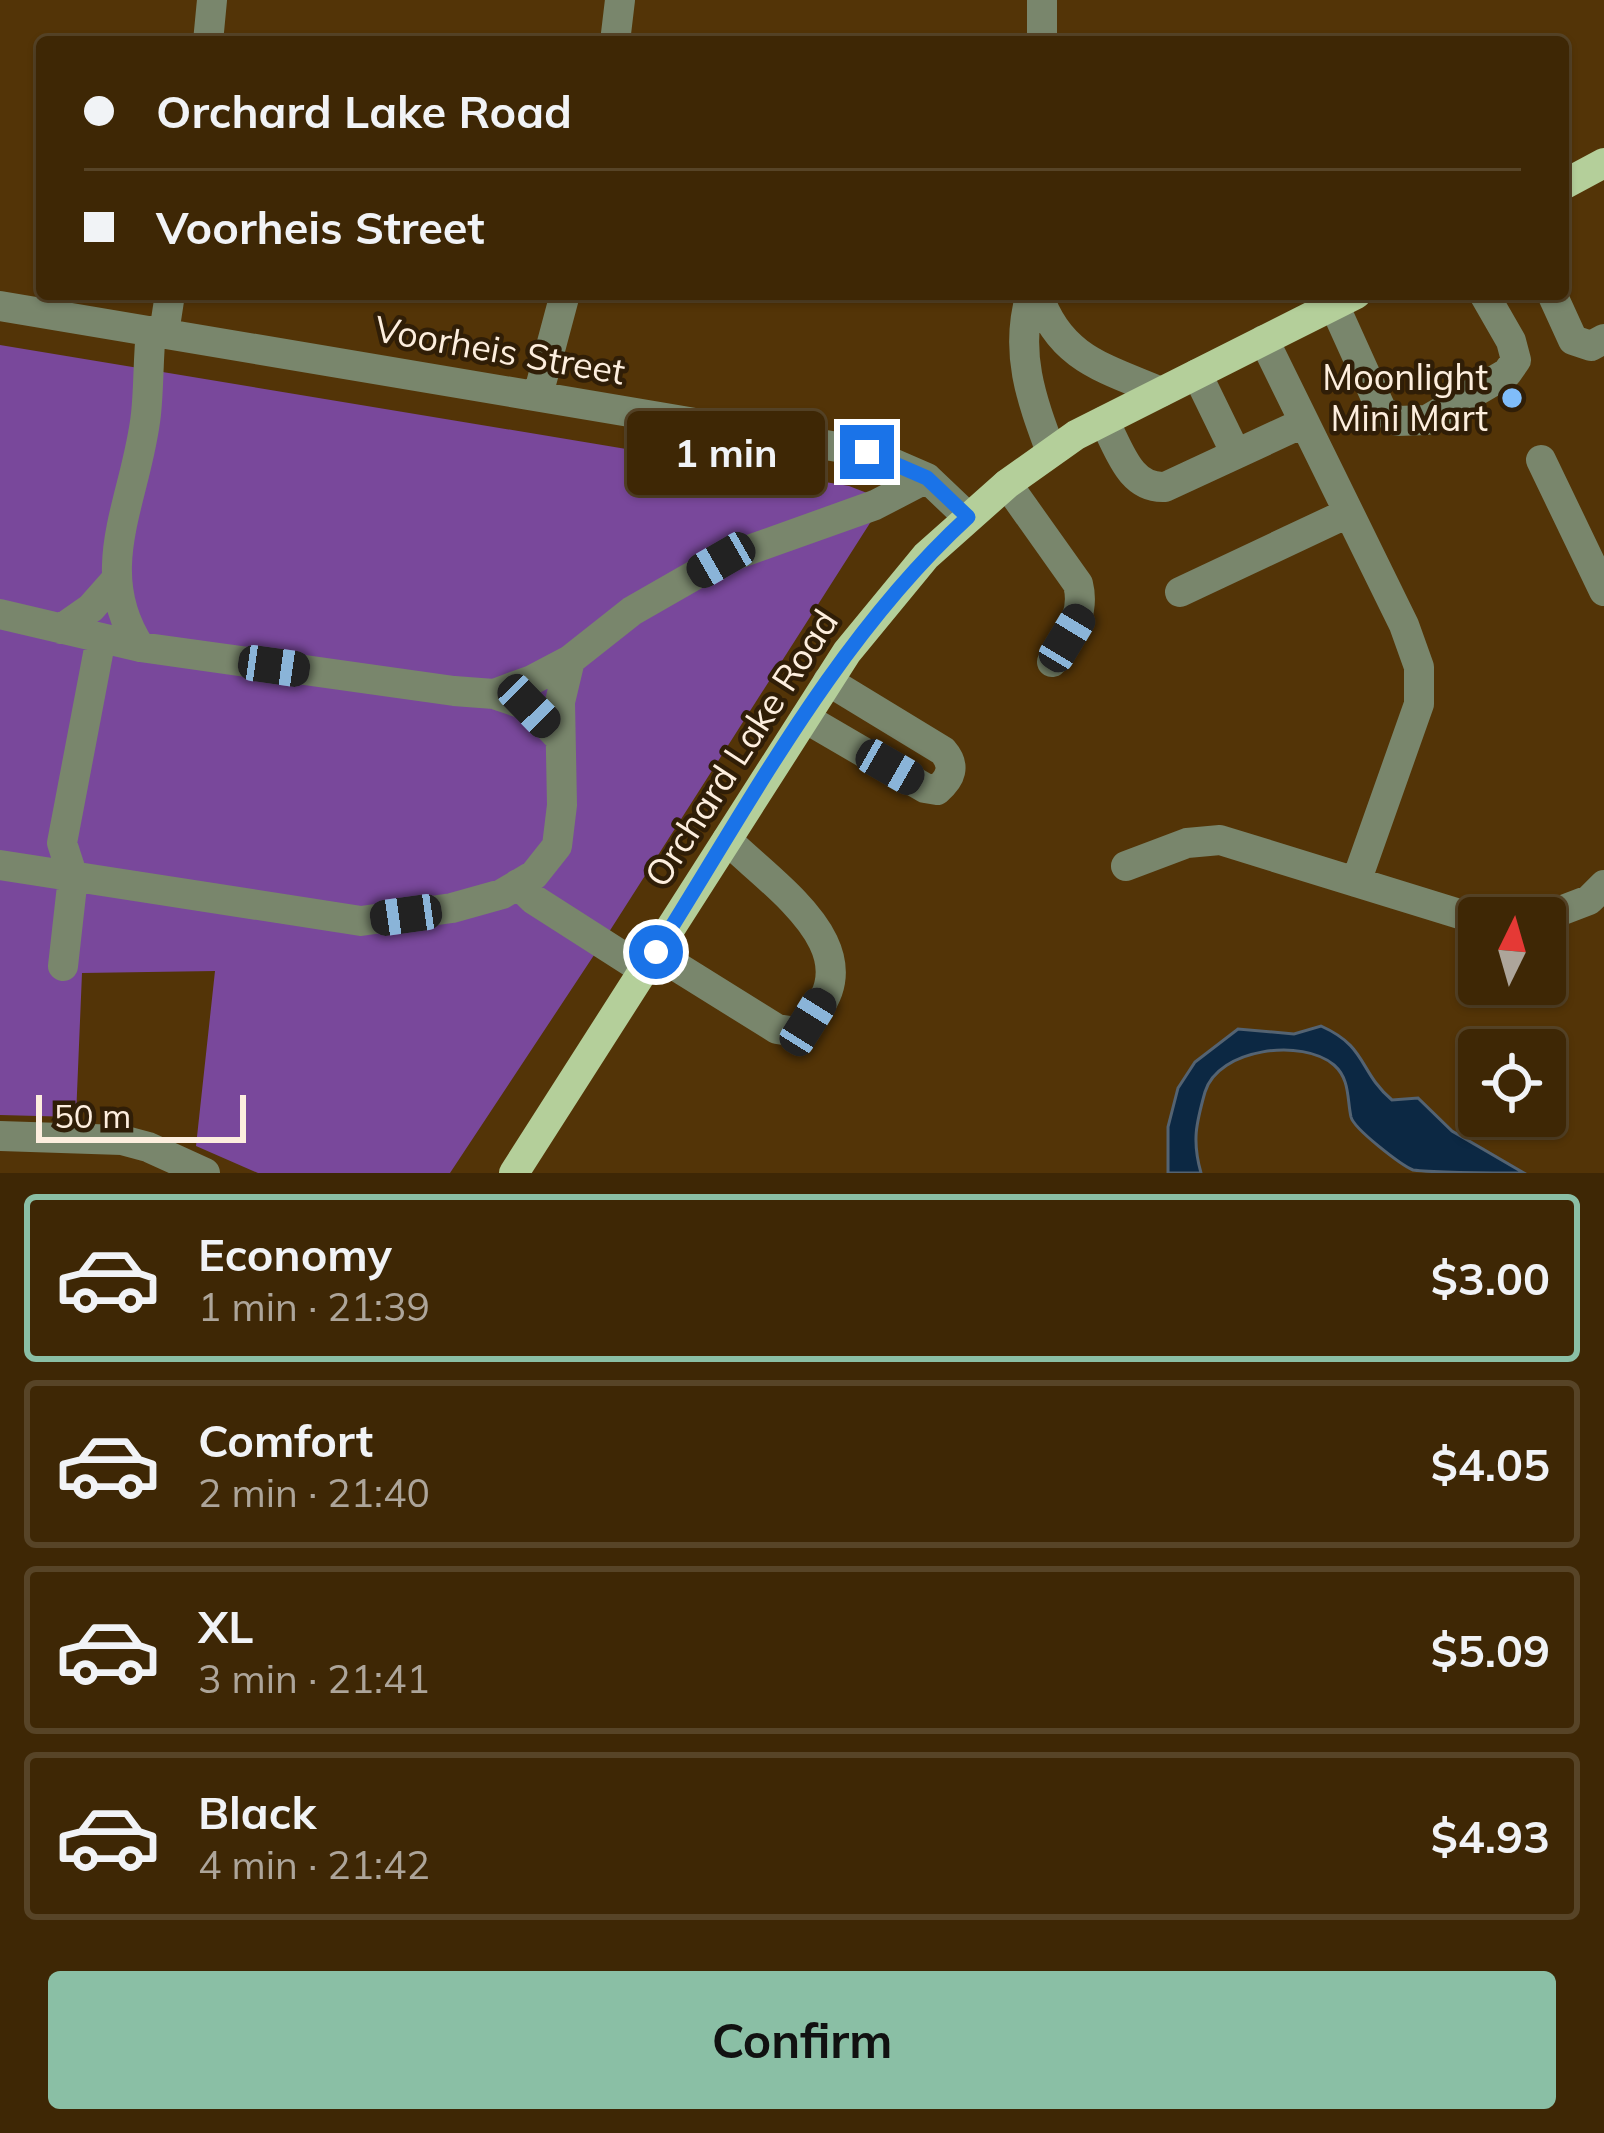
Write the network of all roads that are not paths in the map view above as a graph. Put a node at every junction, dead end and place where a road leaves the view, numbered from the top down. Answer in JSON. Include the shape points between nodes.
{"nodes":[{"id":1,"x":212,"y":0,"type":"edge"},
{"id":2,"x":620,"y":0,"type":"edge"},
{"id":3,"x":1042,"y":0,"type":"edge"},
{"id":4,"x":209,"y":36,"type":"edge"},
{"id":5,"x":616,"y":36,"type":"edge"},
{"id":6,"x":1042,"y":36,"type":"edge"},
{"id":7,"x":1604,"y":163,"type":"edge"},
{"id":8,"x":1569,"y":182,"type":"edge"},
{"id":9,"x":168,"y":300,"type":"edge"},
{"id":10,"x":563,"y":300,"type":"edge"},
{"id":11,"x":1032,"y":300,"type":"edge"},
{"id":12,"x":1038,"y":300,"type":"edge"},
{"id":13,"x":1343,"y":300,"type":"edge"},
{"id":14,"x":1345,"y":300,"type":"edge"},
{"id":15,"x":1487,"y":300,"type":"edge"},
{"id":16,"x":1555,"y":300,"type":"edge"},
{"id":17,"x":0,"y":306,"type":"edge"},
{"id":18,"x":158,"y":332,"type":"junction"},
{"id":19,"x":1604,"y":339,"type":"edge"},
{"id":20,"x":1264,"y":340,"type":"junction"},
{"id":21,"x":1198,"y":374,"type":"junction"},
{"id":22,"x":1161,"y":392,"type":"junction"},
{"id":23,"x":538,"y":395,"type":"junction"},
{"id":24,"x":1104,"y":421,"type":"junction"},
{"id":25,"x":1303,"y":422,"type":"junction"},
{"id":26,"x":1052,"y":452,"type":"junction"},
{"id":27,"x":1236,"y":454,"type":"junction"},
{"id":28,"x":1540,"y":460,"type":"dead end"},
{"id":29,"x":927,"y":478,"type":"junction"},
{"id":30,"x":1007,"y":484,"type":"junction"},
{"id":31,"x":1348,"y":513,"type":"junction"},
{"id":32,"x":968,"y":517,"type":"junction"},
{"id":33,"x":114,"y":581,"type":"junction"},
{"id":34,"x":1604,"y":591,"type":"edge"},
{"id":35,"x":1180,"y":592,"type":"dead end"},
{"id":36,"x":0,"y":614,"type":"edge"},
{"id":37,"x":61,"y":629,"type":"junction"},
{"id":38,"x":101,"y":638,"type":"junction"},
{"id":39,"x":140,"y":647,"type":"junction"},
{"id":40,"x":570,"y":660,"type":"junction"},
{"id":41,"x":1052,"y":662,"type":"dead end"},
{"id":42,"x":828,"y":681,"type":"junction"},
{"id":43,"x":494,"y":694,"type":"junction"},
{"id":44,"x":805,"y":718,"type":"junction"},
{"id":45,"x":558,"y":736,"type":"junction"},
{"id":46,"x":727,"y":840,"type":"junction"},
{"id":47,"x":0,"y":866,"type":"edge"},
{"id":48,"x":1126,"y":866,"type":"dead end"},
{"id":49,"x":73,"y":878,"type":"junction"},
{"id":50,"x":1356,"y":882,"type":"junction"},
{"id":51,"x":518,"y":884,"type":"junction"},
{"id":52,"x":1604,"y":885,"type":"edge"},
{"id":53,"x":1566,"y":908,"type":"edge"},
{"id":54,"x":1458,"y":914,"type":"edge"},
{"id":55,"x":650,"y":961,"type":"junction"},
{"id":56,"x":64,"y":966,"type":"dead end"},
{"id":57,"x":0,"y":1136,"type":"edge"},
{"id":58,"x":205,"y":1173,"type":"edge"},
{"id":59,"x":514,"y":1173,"type":"edge"}],
"edges":[{"from":1,"to":4,"type":"street"},
{"from":2,"to":5,"type":"street"},
{"from":3,"to":6,"type":"street"},
{"from":7,"to":8,"type":"main road"},
{"from":9,"to":18,"type":"street"},
{"from":10,"to":23,"type":"street"},
{"from":11,"to":26,"type":"street","via":[[1024,317],[1024,372]]},
{"from":12,"to":22,"type":"street","via":[[1076,353]]},
{"from":13,"to":20,"type":"main road","name":"Orchard Lake Road"},
{"from":14,"to":15,"type":"street","via":[[1381,409],[1397,421],[1427,420],[1508,373],[1516,359],[1511,341]]},
{"from":16,"to":19,"type":"street","via":[[1573,340],[1592,346]]},
{"from":17,"to":18,"type":"street","name":"Voorheis Street"},
{"from":18,"to":23,"type":"street","name":"Voorheis Street"},
{"from":18,"to":33,"type":"street"},
{"from":20,"to":21,"type":"main road","name":"Orchard Lake Road"},
{"from":20,"to":25,"type":"street"},
{"from":21,"to":22,"type":"main road","name":"Orchard Lake Road"},
{"from":21,"to":27,"type":"street"},
{"from":22,"to":24,"type":"main road","name":"Orchard Lake Road"},
{"from":23,"to":29,"type":"street","name":"Voorheis Street","via":[[867,452]]},
{"from":24,"to":26,"type":"main road","name":"Orchard Lake Road"},
{"from":24,"to":27,"type":"street","via":[[1138,482],[1150,488]]},
{"from":25,"to":27,"type":"street"},
{"from":25,"to":31,"type":"street"},
{"from":26,"to":30,"type":"main road","name":"Orchard Lake Road"},
{"from":28,"to":34,"type":"street"},
{"from":29,"to":32,"type":"street","name":"Voorheis Street"},
{"from":29,"to":40,"type":"street","via":[[721,560],[632,611]]},
{"from":30,"to":32,"type":"main road","name":"Orchard Lake Road"},
{"from":30,"to":41,"type":"street","via":[[1082,599],[1082,614]]},
{"from":31,"to":35,"type":"street"},
{"from":31,"to":50,"type":"street","via":[[1413,644],[1420,688]]},
{"from":32,"to":42,"type":"main road","name":"Orchard Lake Road","via":[[883,604]]},
{"from":33,"to":37,"type":"street"},
{"from":33,"to":39,"type":"street","via":[[122,620]]},
{"from":36,"to":37,"type":"street"},
{"from":37,"to":38,"type":"street"},
{"from":38,"to":39,"type":"street"},
{"from":38,"to":49,"type":"street","via":[[62,843]]},
{"from":39,"to":43,"type":"street"},
{"from":40,"to":43,"type":"street"},
{"from":40,"to":45,"type":"street"},
{"from":42,"to":44,"type":"main road","name":"Orchard Lake Road"},
{"from":42,"to":44,"type":"street","via":[[943,751],[952,760],[945,783],[925,788]]},
{"from":43,"to":45,"type":"street","via":[[529,706]]},
{"from":44,"to":46,"type":"main road","name":"Orchard Lake Road"},
{"from":45,"to":51,"type":"street","via":[[556,845]]},
{"from":46,"to":55,"type":"main road","name":"Orchard Lake Road"},
{"from":46,"to":55,"type":"street","via":[[829,948],[829,989],[808,1022],[796,1032],[777,1029]]},
{"from":47,"to":49,"type":"street"},
{"from":48,"to":50,"type":"street","via":[[1220,840]]},
{"from":49,"to":51,"type":"street","via":[[361,921],[452,908]]},
{"from":49,"to":56,"type":"street"},
{"from":50,"to":54,"type":"street"},
{"from":51,"to":55,"type":"street"},
{"from":52,"to":53,"type":"street"},
{"from":55,"to":59,"type":"main road","name":"Orchard Lake Road"},
{"from":57,"to":58,"type":"street","via":[[122,1140]]}]}
